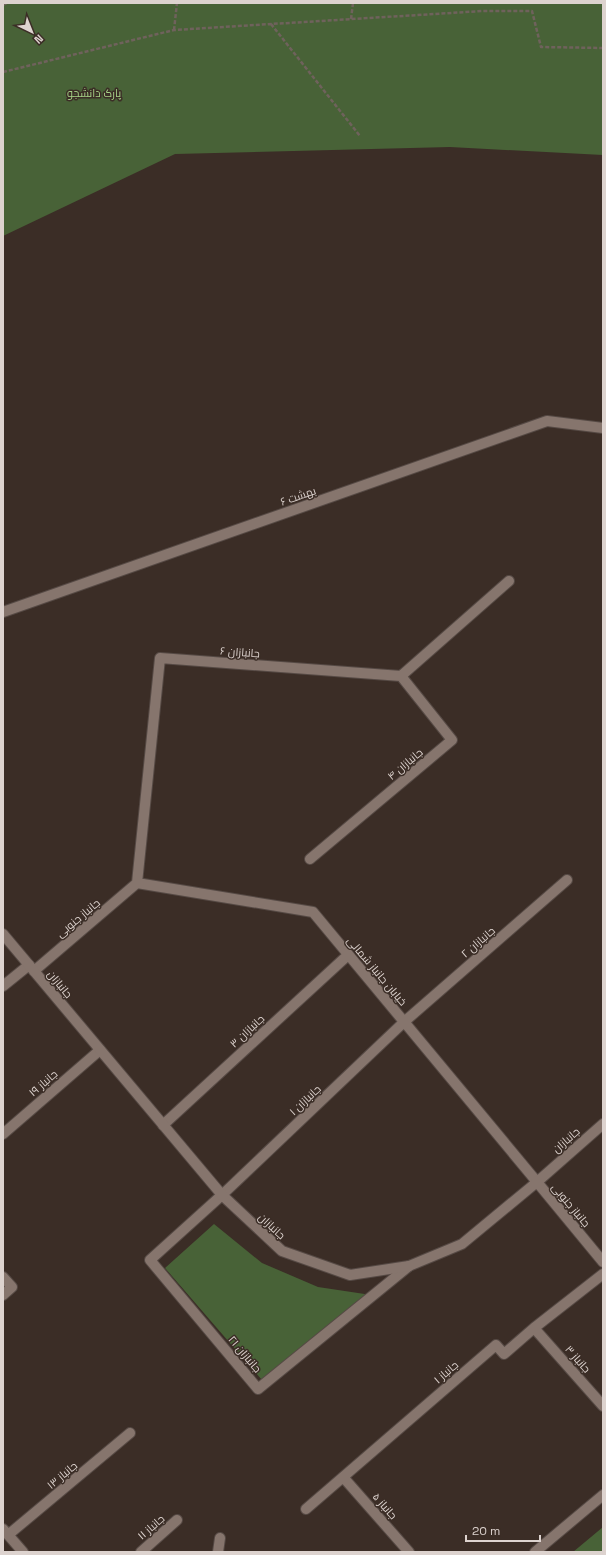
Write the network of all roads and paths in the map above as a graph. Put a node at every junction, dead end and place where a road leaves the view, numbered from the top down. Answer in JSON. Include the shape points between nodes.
{"nodes":[{"id":1,"x":7,"y":3,"type":"edge"},
{"id":2,"x":176,"y":3,"type":"edge"},
{"id":3,"x":353,"y":3,"type":"edge"},
{"id":4,"x":3,"y":5,"type":"edge"},
{"id":5,"x":351,"y":19,"type":"junction"},
{"id":6,"x":270,"y":24,"type":"junction"},
{"id":7,"x":174,"y":30,"type":"junction"},
{"id":8,"x":603,"y":48,"type":"edge"},
{"id":9,"x":3,"y":72,"type":"edge"},
{"id":10,"x":360,"y":136,"type":"dead end"},
{"id":11,"x":603,"y":428,"type":"edge"},
{"id":12,"x":509,"y":581,"type":"dead end"},
{"id":13,"x":3,"y":612,"type":"edge"},
{"id":14,"x":401,"y":676,"type":"junction"},
{"id":15,"x":310,"y":859,"type":"dead end"},
{"id":16,"x":567,"y":880,"type":"dead end"},
{"id":17,"x":137,"y":883,"type":"junction"},
{"id":18,"x":3,"y":934,"type":"edge"},
{"id":19,"x":348,"y":955,"type":"junction"},
{"id":20,"x":31,"y":968,"type":"junction"},
{"id":21,"x":3,"y":986,"type":"edge"},
{"id":22,"x":404,"y":1022,"type":"junction"},
{"id":23,"x":100,"y":1050,"type":"junction"},
{"id":24,"x":603,"y":1124,"type":"edge"},
{"id":25,"x":163,"y":1125,"type":"junction"},
{"id":26,"x":3,"y":1134,"type":"edge"},
{"id":27,"x":537,"y":1182,"type":"junction"},
{"id":28,"x":222,"y":1195,"type":"junction"},
{"id":29,"x":603,"y":1262,"type":"edge"},
{"id":30,"x":409,"y":1266,"type":"junction"},
{"id":31,"x":603,"y":1274,"type":"edge"},
{"id":32,"x":3,"y":1277,"type":"edge"},
{"id":33,"x":3,"y":1295,"type":"edge"},
{"id":34,"x":534,"y":1328,"type":"junction"},
{"id":35,"x":603,"y":1406,"type":"edge"},
{"id":36,"x":130,"y":1433,"type":"dead end"},
{"id":37,"x":343,"y":1477,"type":"junction"},
{"id":38,"x":603,"y":1495,"type":"edge"},
{"id":39,"x":306,"y":1509,"type":"dead end"},
{"id":40,"x":177,"y":1520,"type":"dead end"},
{"id":41,"x":6,"y":1532,"type":"edge"},
{"id":42,"x":220,"y":1538,"type":"dead end"},
{"id":43,"x":22,"y":1552,"type":"edge"},
{"id":44,"x":141,"y":1552,"type":"edge"},
{"id":45,"x":218,"y":1552,"type":"edge"},
{"id":46,"x":409,"y":1552,"type":"edge"},
{"id":47,"x":535,"y":1552,"type":"edge"}],
"edges":[{"from":1,"to":4,"type":"path"},
{"from":2,"to":7,"type":"path"},
{"from":3,"to":5,"type":"path"},
{"from":5,"to":6,"type":"path"},
{"from":5,"to":8,"type":"path","via":[[483,11],[532,11],[541,47]]},
{"from":6,"to":7,"type":"path"},
{"from":6,"to":10,"type":"path"},
{"from":7,"to":9,"type":"path"},
{"from":11,"to":13,"type":"street","name":"بهشت ۶","via":[[547,421]]},
{"from":12,"to":14,"type":"street"},
{"from":14,"to":15,"type":"street","name":"جانبازان ۴","via":[[452,740]]},
{"from":14,"to":17,"type":"street","name":"جانبازان ۶","via":[[160,658]]},
{"from":16,"to":22,"type":"street","name":"جانبازان ۲"},
{"from":17,"to":19,"type":"street","name":"خیابان جانباز شمالی","via":[[313,912]]},
{"from":17,"to":20,"type":"street","name":"جانباز جنوبی"},
{"from":18,"to":20,"type":"street","name":"جانبازان"},
{"from":19,"to":22,"type":"street","name":"خیابان جانباز شمالی"},
{"from":19,"to":25,"type":"street","name":"جانبازان ۳"},
{"from":20,"to":21,"type":"street","name":"جانباز جنوبی"},
{"from":20,"to":23,"type":"street","name":"جانبازان"},
{"from":22,"to":27,"type":"street","name":"خیابان جانباز شمالی"},
{"from":22,"to":28,"type":"street","name":"جانبازان ۱"},
{"from":23,"to":25,"type":"street","name":"جانبازان"},
{"from":23,"to":26,"type":"street","name":"جانباز ۱۹"},
{"from":24,"to":27,"type":"street","name":"جانبازان"},
{"from":25,"to":28,"type":"street","name":"جانبازان"},
{"from":27,"to":29,"type":"street","name":"جانباز جنوبی"},
{"from":27,"to":30,"type":"street","name":"جانبازان","via":[[462,1244]]},
{"from":28,"to":30,"type":"street","name":"جانبازان","via":[[282,1251],[350,1275]]},
{"from":28,"to":30,"type":"street","name":"جانبازان ۲۱","via":[[150,1260],[258,1389]]},
{"from":31,"to":34,"type":"street","name":"جانباز ۱"},
{"from":32,"to":33,"type":"street","via":[[12,1287]]},
{"from":34,"to":35,"type":"street","name":"جانباز ۳"},
{"from":34,"to":37,"type":"street","name":"جانباز ۱","via":[[504,1354],[496,1345]]},
{"from":36,"to":41,"type":"street","name":"جانباز ۱۳"},
{"from":37,"to":39,"type":"street","name":"جانباز ۱"},
{"from":37,"to":46,"type":"street","name":"جانباز ۵"},
{"from":38,"to":47,"type":"street"},
{"from":40,"to":44,"type":"street","name":"جانباز ۱۱"},
{"from":41,"to":43,"type":"street"},
{"from":42,"to":45,"type":"street"}]}
